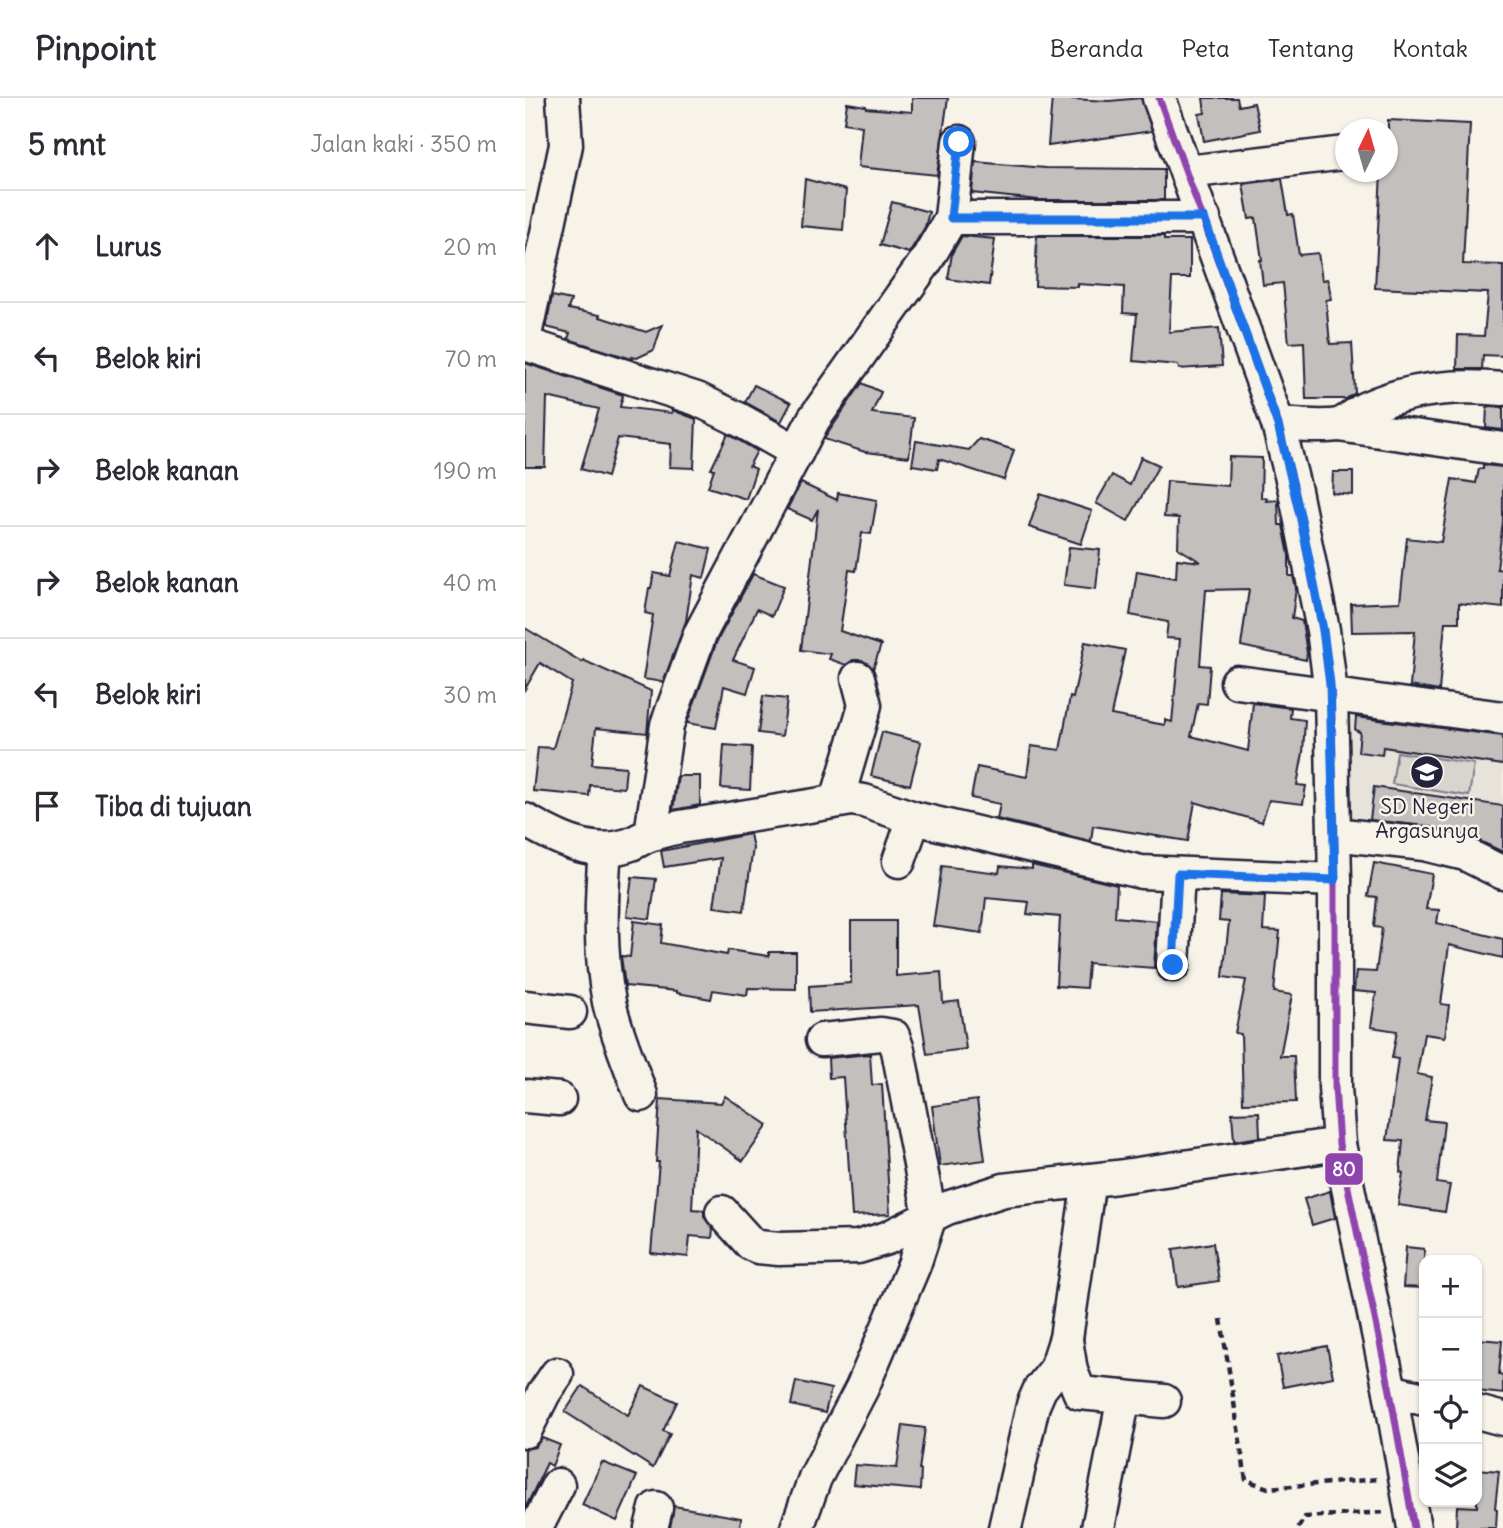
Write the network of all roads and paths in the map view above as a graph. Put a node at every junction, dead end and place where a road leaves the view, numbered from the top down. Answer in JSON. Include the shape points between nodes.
{"nodes":[{"id":1,"x":563,"y":98,"type":"edge"},
{"id":2,"x":1159,"y":98,"type":"edge"},
{"id":3,"x":959,"y":142,"type":"dead end"},
{"id":4,"x":1335,"y":154,"type":"edge"},
{"id":5,"x":1187,"y":172,"type":"junction"},
{"id":6,"x":951,"y":218,"type":"junction"},
{"id":7,"x":1204,"y":218,"type":"junction"},
{"id":8,"x":536,"y":231,"type":"edge"},
{"id":9,"x":525,"y":335,"type":"edge"},
{"id":10,"x":525,"y":344,"type":"edge"},
{"id":11,"x":1503,"y":389,"type":"edge"},
{"id":12,"x":1278,"y":425,"type":"junction"},
{"id":13,"x":1339,"y":425,"type":"junction"},
{"id":14,"x":1503,"y":449,"type":"edge"},
{"id":15,"x":797,"y":452,"type":"junction"},
{"id":16,"x":857,"y":678,"type":"dead end"},
{"id":17,"x":1237,"y":682,"type":"dead end"},
{"id":18,"x":1331,"y":693,"type":"junction"},
{"id":19,"x":1503,"y":718,"type":"edge"},
{"id":20,"x":837,"y":800,"type":"junction"},
{"id":21,"x":913,"y":818,"type":"junction"},
{"id":22,"x":525,"y":820,"type":"edge"},
{"id":23,"x":652,"y":834,"type":"junction"},
{"id":24,"x":1334,"y":834,"type":"junction"},
{"id":25,"x":605,"y":849,"type":"junction"},
{"id":26,"x":899,"y":861,"type":"dead end"},
{"id":27,"x":1503,"y":873,"type":"edge"},
{"id":28,"x":1178,"y":874,"type":"junction"},
{"id":29,"x":1335,"y":880,"type":"junction"},
{"id":30,"x":1173,"y":965,"type":"dead end"},
{"id":31,"x":525,"y":1007,"type":"edge"},
{"id":32,"x":571,"y":1012,"type":"dead end"},
{"id":33,"x":822,"y":1040,"type":"dead end"},
{"id":34,"x":641,"y":1095,"type":"dead end"},
{"id":35,"x":525,"y":1096,"type":"edge"},
{"id":36,"x":559,"y":1099,"type":"dead end"},
{"id":37,"x":1339,"y":1144,"type":"junction"},
{"id":38,"x":1089,"y":1180,"type":"junction"},
{"id":39,"x":722,"y":1212,"type":"dead end"},
{"id":40,"x":930,"y":1216,"type":"junction"},
{"id":41,"x":1221,"y":1319,"type":"dead end"},
{"id":42,"x":1066,"y":1338,"type":"junction"},
{"id":43,"x":557,"y":1374,"type":"dead end"},
{"id":44,"x":1390,"y":1391,"type":"junction"},
{"id":45,"x":1124,"y":1397,"type":"junction"},
{"id":46,"x":1419,"y":1398,"type":"edge"},
{"id":47,"x":1164,"y":1401,"type":"dead end"},
{"id":48,"x":1482,"y":1413,"type":"edge"},
{"id":49,"x":1503,"y":1419,"type":"edge"},
{"id":50,"x":525,"y":1431,"type":"edge"},
{"id":51,"x":1404,"y":1477,"type":"junction"},
{"id":52,"x":558,"y":1485,"type":"dead end"},
{"id":53,"x":1412,"y":1519,"type":"edge"},
{"id":54,"x":536,"y":1528,"type":"edge"},
{"id":55,"x":797,"y":1528,"type":"edge"},
{"id":56,"x":1006,"y":1528,"type":"edge"},
{"id":57,"x":1098,"y":1528,"type":"edge"},
{"id":58,"x":1298,"y":1528,"type":"edge"}],
"edges":[{"from":1,"to":8,"type":"street","via":[[566,145]]},
{"from":2,"to":5,"type":"street"},
{"from":3,"to":6,"type":"street"},
{"from":4,"to":5,"type":"street"},
{"from":5,"to":7,"type":"street"},
{"from":6,"to":7,"type":"street"},
{"from":6,"to":15,"type":"street","via":[[926,261],[814,419]]},
{"from":7,"to":12,"type":"street"},
{"from":8,"to":9,"type":"street"},
{"from":10,"to":15,"type":"street","via":[[697,399]]},
{"from":11,"to":13,"type":"street","via":[[1453,386],[1408,393],[1366,408]]},
{"from":12,"to":13,"type":"street"},
{"from":12,"to":18,"type":"street","via":[[1323,630]]},
{"from":13,"to":14,"type":"street"},
{"from":15,"to":23,"type":"street","via":[[700,634],[667,725]]},
{"from":16,"to":20,"type":"street","via":[[865,705]]},
{"from":17,"to":18,"type":"street"},
{"from":18,"to":19,"type":"street"},
{"from":18,"to":24,"type":"street"},
{"from":20,"to":21,"type":"street","via":[[864,801]]},
{"from":20,"to":23,"type":"street"},
{"from":21,"to":26,"type":"street"},
{"from":21,"to":28,"type":"street","via":[[1141,872]]},
{"from":22,"to":25,"type":"street","via":[[551,836]]},
{"from":23,"to":25,"type":"street"},
{"from":24,"to":27,"type":"street","via":[[1424,844],[1465,854]]},
{"from":24,"to":29,"type":"street"},
{"from":25,"to":34,"type":"street","via":[[601,904],[605,975],[610,1004]]},
{"from":28,"to":29,"type":"street"},
{"from":28,"to":30,"type":"street"},
{"from":29,"to":37,"type":"street"},
{"from":31,"to":32,"type":"street"},
{"from":33,"to":40,"type":"street","via":[[893,1036]]},
{"from":35,"to":36,"type":"street"},
{"from":37,"to":38,"type":"street"},
{"from":37,"to":44,"type":"street"},
{"from":38,"to":40,"type":"street","via":[[1004,1190]]},
{"from":38,"to":42,"type":"street"},
{"from":39,"to":40,"type":"street","via":[[751,1244],[767,1249],[858,1247]]},
{"from":40,"to":55,"type":"street","via":[[914,1265],[815,1478]]},
{"from":41,"to":51,"type":"path","via":[[1247,1480],[1268,1488]]},
{"from":42,"to":45,"type":"street","via":[[1080,1392]]},
{"from":42,"to":56,"type":"street","via":[[1056,1369],[1033,1405]]},
{"from":43,"to":50,"type":"street"},
{"from":44,"to":46,"type":"street"},
{"from":44,"to":51,"type":"street"},
{"from":45,"to":47,"type":"street"},
{"from":45,"to":57,"type":"street"},
{"from":48,"to":49,"type":"street"},
{"from":51,"to":53,"type":"street"},
{"from":52,"to":54,"type":"street"},
{"from":53,"to":58,"type":"path","via":[[1305,1517]]}]}
